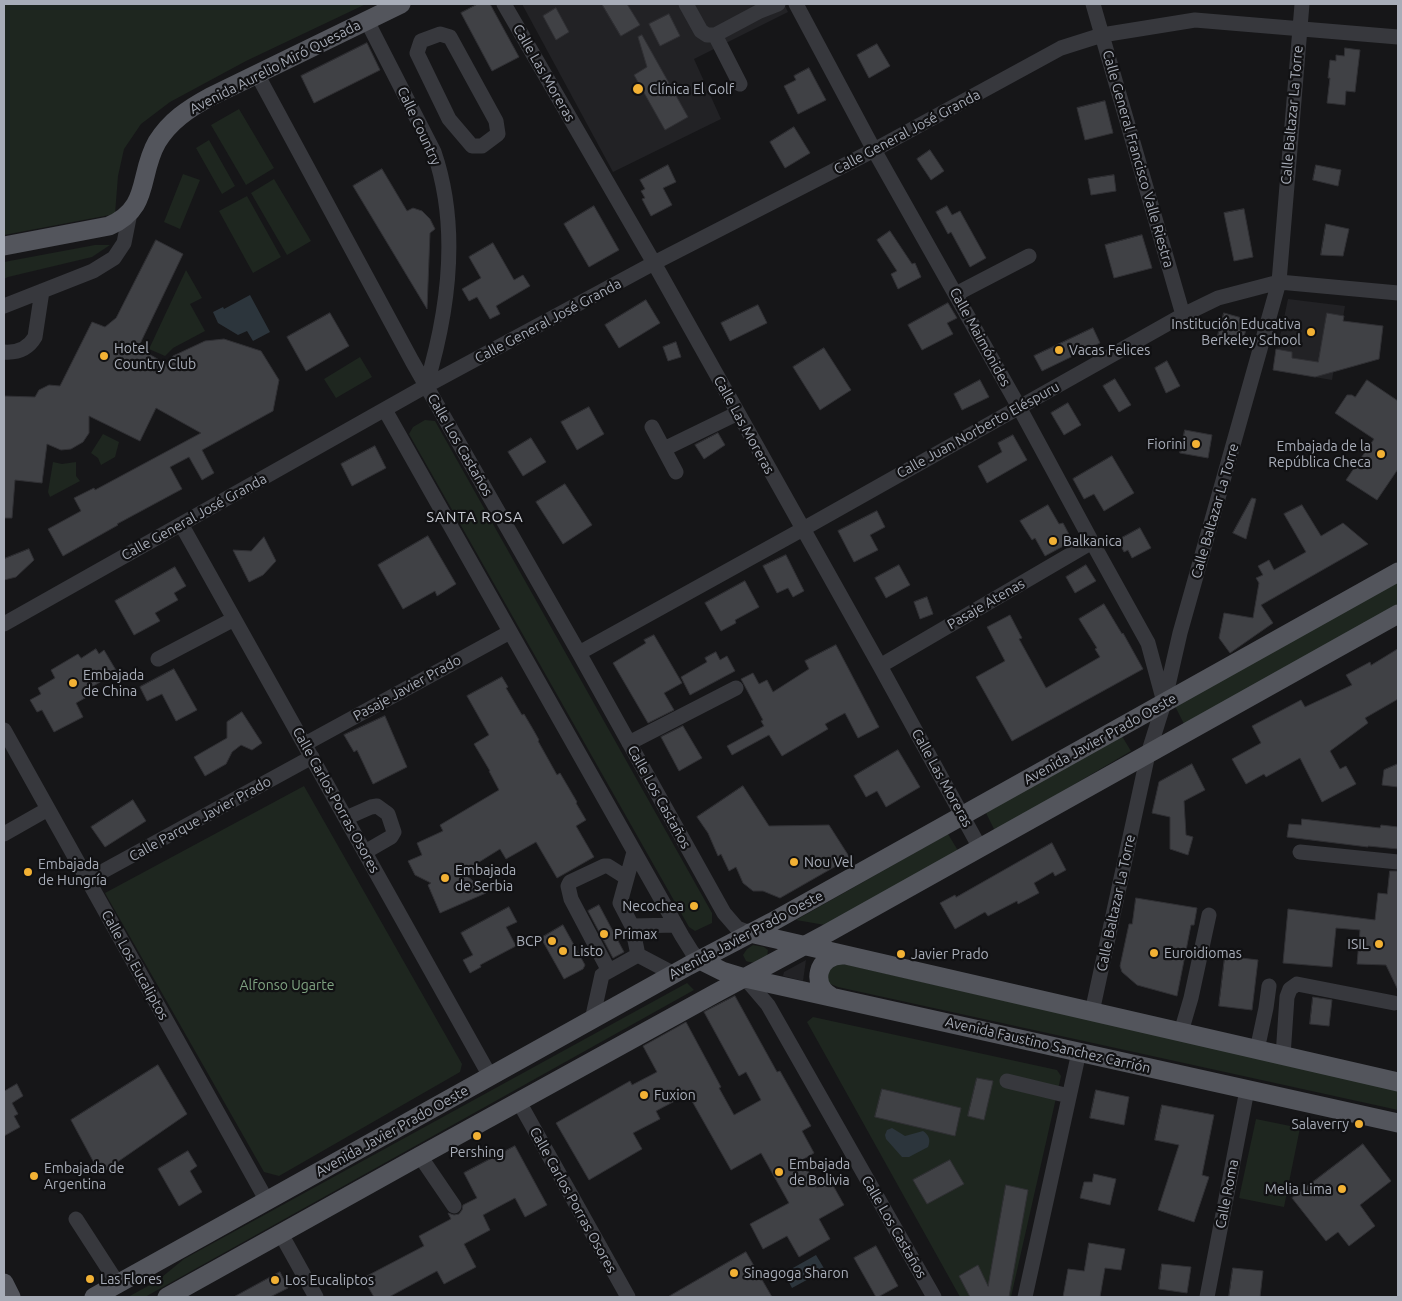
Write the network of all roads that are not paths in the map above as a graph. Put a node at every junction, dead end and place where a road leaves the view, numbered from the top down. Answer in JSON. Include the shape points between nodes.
{"nodes":[{"id":1,"x":400,"y":4,"type":"edge"},
{"id":2,"x":504,"y":4,"type":"edge"},
{"id":3,"x":778,"y":4,"type":"edge"},
{"id":4,"x":797,"y":4,"type":"edge"},
{"id":5,"x":1093,"y":4,"type":"edge"},
{"id":6,"x":1302,"y":4,"type":"edge"},
{"id":7,"x":690,"y":5,"type":"edge"},
{"id":8,"x":758,"y":8,"type":"edge"},
{"id":9,"x":367,"y":21,"type":"junction"},
{"id":10,"x":1299,"y":30,"type":"junction"},
{"id":11,"x":1102,"y":35,"type":"junction"},
{"id":12,"x":715,"y":36,"type":"junction"},
{"id":13,"x":1398,"y":38,"type":"edge"},
{"id":14,"x":257,"y":74,"type":"junction"},
{"id":15,"x":740,"y":84,"type":"dead end"},
{"id":16,"x":443,"y":109,"type":"junction"},
{"id":17,"x":420,"y":123,"type":"junction"},
{"id":18,"x":874,"y":150,"type":"junction"},
{"id":19,"x":130,"y":213,"type":"junction"},
{"id":20,"x":4,"y":246,"type":"edge"},
{"id":21,"x":1029,"y":256,"type":"dead end"},
{"id":22,"x":654,"y":264,"type":"junction"},
{"id":23,"x":1278,"y":282,"type":"junction"},
{"id":24,"x":42,"y":291,"type":"junction"},
{"id":25,"x":1398,"y":293,"type":"edge"},
{"id":26,"x":956,"y":294,"type":"junction"},
{"id":27,"x":4,"y":306,"type":"edge"},
{"id":28,"x":1183,"y":315,"type":"junction"},
{"id":29,"x":4,"y":352,"type":"edge"},
{"id":30,"x":426,"y":386,"type":"junction"},
{"id":31,"x":1019,"y":407,"type":"junction"},
{"id":32,"x":385,"y":410,"type":"junction"},
{"id":33,"x":738,"y":413,"type":"junction"},
{"id":34,"x":652,"y":427,"type":"dead end"},
{"id":35,"x":664,"y":449,"type":"junction"},
{"id":36,"x":676,"y":472,"type":"dead end"},
{"id":37,"x":182,"y":524,"type":"junction"},
{"id":38,"x":803,"y":529,"type":"junction"},
{"id":39,"x":1092,"y":542,"type":"junction"},
{"id":40,"x":1398,"y":572,"type":"edge"},
{"id":41,"x":1398,"y":614,"type":"edge"},
{"id":42,"x":234,"y":619,"type":"junction"},
{"id":43,"x":4,"y":624,"type":"edge"},
{"id":44,"x":510,"y":632,"type":"junction"},
{"id":45,"x":579,"y":653,"type":"junction"},
{"id":46,"x":158,"y":659,"type":"dead end"},
{"id":47,"x":880,"y":666,"type":"junction"},
{"id":48,"x":736,"y":688,"type":"dead end"},
{"id":49,"x":1164,"y":703,"type":"junction"},
{"id":50,"x":4,"y":730,"type":"edge"},
{"id":51,"x":629,"y":744,"type":"junction"},
{"id":52,"x":308,"y":751,"type":"junction"},
{"id":53,"x":1148,"y":754,"type":"junction"},
{"id":54,"x":48,"y":809,"type":"junction"},
{"id":55,"x":962,"y":816,"type":"junction"},
{"id":56,"x":346,"y":818,"type":"junction"},
{"id":57,"x":4,"y":834,"type":"edge"},
{"id":58,"x":980,"y":848,"type":"junction"},
{"id":59,"x":365,"y":852,"type":"junction"},
{"id":60,"x":634,"y":852,"type":"junction"},
{"id":61,"x":1300,"y":852,"type":"dead end"},
{"id":62,"x":1398,"y":862,"type":"edge"},
{"id":63,"x":627,"y":878,"type":"junction"},
{"id":64,"x":88,"y":880,"type":"junction"},
{"id":65,"x":1209,"y":915,"type":"dead end"},
{"id":66,"x":676,"y":925,"type":"junction"},
{"id":67,"x":632,"y":926,"type":"junction"},
{"id":68,"x":750,"y":933,"type":"junction"},
{"id":69,"x":805,"y":946,"type":"junction"},
{"id":70,"x":638,"y":955,"type":"junction"},
{"id":71,"x":842,"y":955,"type":"junction"},
{"id":72,"x":700,"y":960,"type":"junction"},
{"id":73,"x":609,"y":971,"type":"junction"},
{"id":74,"x":674,"y":974,"type":"junction"},
{"id":75,"x":745,"y":978,"type":"junction"},
{"id":76,"x":1269,"y":986,"type":"dead end"},
{"id":77,"x":832,"y":997,"type":"junction"},
{"id":78,"x":1394,"y":1003,"type":"dead end"},
{"id":79,"x":1092,"y":1012,"type":"junction"},
{"id":80,"x":592,"y":1020,"type":"junction"},
{"id":81,"x":1181,"y":1032,"type":"junction"},
{"id":82,"x":1258,"y":1050,"type":"junction"},
{"id":83,"x":1078,"y":1052,"type":"junction"},
{"id":84,"x":1282,"y":1056,"type":"junction"},
{"id":85,"x":490,"y":1076,"type":"junction"},
{"id":86,"x":1007,"y":1081,"type":"dead end"},
{"id":87,"x":1398,"y":1082,"type":"edge"},
{"id":88,"x":1247,"y":1090,"type":"junction"},
{"id":89,"x":1069,"y":1096,"type":"junction"},
{"id":90,"x":519,"y":1102,"type":"junction"},
{"id":91,"x":1398,"y":1123,"type":"edge"},
{"id":92,"x":420,"y":1156,"type":"junction"},
{"id":93,"x":267,"y":1201,"type":"junction"},
{"id":94,"x":454,"y":1206,"type":"dead end"},
{"id":95,"x":76,"y":1219,"type":"dead end"},
{"id":96,"x":281,"y":1234,"type":"junction"},
{"id":97,"x":4,"y":1282,"type":"edge"},
{"id":98,"x":107,"y":1292,"type":"edge"},
{"id":99,"x":11,"y":1297,"type":"edge"},
{"id":100,"x":167,"y":1297,"type":"edge"},
{"id":101,"x":316,"y":1297,"type":"edge"},
{"id":102,"x":628,"y":1297,"type":"edge"},
{"id":103,"x":934,"y":1297,"type":"edge"},
{"id":104,"x":1025,"y":1297,"type":"edge"},
{"id":105,"x":1207,"y":1297,"type":"edge"}],
"edges":[{"from":1,"to":9,"type":"main road","name":"Avenida Aurelio Miró Quesada"},
{"from":2,"to":22,"type":"street","name":"Calle Las Moreras"},
{"from":3,"to":8,"type":"street"},
{"from":4,"to":18,"type":"street","name":"Calle Maimónides"},
{"from":5,"to":11,"type":"street","name":"Calle General Francisco Valle Riestra"},
{"from":6,"to":10,"type":"street","name":"Calle Baltazar La Torre"},
{"from":7,"to":12,"type":"street","via":[[701,31]]},
{"from":8,"to":12,"type":"street"},
{"from":9,"to":14,"type":"main road","name":"Avenida Aurelio Miró Quesada"},
{"from":9,"to":17,"type":"street","name":"Calle Country"},
{"from":10,"to":11,"type":"street","name":"Calle General José Granda","via":[[1195,20]]},
{"from":10,"to":13,"type":"street","name":"Calle General José Granda"},
{"from":10,"to":23,"type":"street","name":"Calle Baltazar La Torre"},
{"from":11,"to":18,"type":"street","name":"Calle General José Granda","via":[[1062,48]]},
{"from":11,"to":28,"type":"street","name":"Calle General Francisco Valle Riestra"},
{"from":12,"to":15,"type":"street"},
{"from":14,"to":19,"type":"main road","name":"Avenida Aurelio Miró Quesada","via":[[191,107],[166,130],[150,156],[141,194]]},
{"from":14,"to":30,"type":"street","name":"Calle Los Castaños"},
{"from":16,"to":16,"type":"street","via":[[472,146],[482,146],[498,134],[496,121],[450,37],[440,34],[421,41],[417,53]]},
{"from":16,"to":17,"type":"street"},
{"from":17,"to":30,"type":"street","name":"Calle Country","via":[[440,170],[450,236],[444,308]]},
{"from":18,"to":22,"type":"street","name":"Calle General José Granda"},
{"from":18,"to":26,"type":"street","name":"Calle Maimónides"},
{"from":19,"to":20,"type":"main road","via":[[109,226]]},
{"from":19,"to":24,"type":"street","via":[[124,243],[114,258],[93,271]]},
{"from":21,"to":26,"type":"street"},
{"from":22,"to":30,"type":"street","name":"Calle General José Granda"},
{"from":22,"to":33,"type":"street","name":"Calle Las Moreras"},
{"from":23,"to":25,"type":"street","name":"Calle Juan Norberto Eléspuru"},
{"from":23,"to":28,"type":"street","name":"Calle Juan Norberto Eléspuru","via":[[1218,298]]},
{"from":23,"to":49,"type":"street","name":"Calle Baltazar La Torre"},
{"from":24,"to":27,"type":"street"},
{"from":24,"to":29,"type":"street","via":[[32,343],[22,350]]},
{"from":26,"to":31,"type":"street","name":"Calle Maimónides"},
{"from":28,"to":31,"type":"street","name":"Calle Juan Norberto Eléspuru"},
{"from":30,"to":32,"type":"street","name":"Calle General José Granda"},
{"from":30,"to":45,"type":"street","name":"Calle Los Castaños"},
{"from":31,"to":38,"type":"street","name":"Calle Juan Norberto Eléspuru"},
{"from":31,"to":39,"type":"street","name":"Calle Maimónides"},
{"from":32,"to":37,"type":"street","name":"Calle General José Granda"},
{"from":32,"to":44,"type":"street"},
{"from":33,"to":35,"type":"street"},
{"from":33,"to":38,"type":"street","name":"Calle Las Moreras"},
{"from":34,"to":35,"type":"street"},
{"from":35,"to":36,"type":"street"},
{"from":37,"to":42,"type":"street","name":"Calle Carlos Porras Osores"},
{"from":37,"to":43,"type":"street","name":"Calle General José Granda"},
{"from":38,"to":45,"type":"street","name":"Calle Juan Norberto Eléspuru"},
{"from":38,"to":47,"type":"street","name":"Calle Las Moreras"},
{"from":39,"to":47,"type":"street","name":"Pasaje Atenas"},
{"from":39,"to":49,"type":"street","name":"Calle Maimónides","via":[[1148,642]]},
{"from":40,"to":49,"type":"main road","name":"Avenida Javier Prado Oeste"},
{"from":41,"to":53,"type":"main road"},
{"from":42,"to":46,"type":"street"},
{"from":42,"to":52,"type":"street","name":"Calle Carlos Porras Osores"},
{"from":44,"to":52,"type":"street","name":"Pasaje Javier Prado"},
{"from":44,"to":60,"type":"street"},
{"from":45,"to":51,"type":"street","name":"Calle Los Castaños"},
{"from":47,"to":55,"type":"street","name":"Calle Las Moreras"},
{"from":48,"to":51,"type":"street"},
{"from":49,"to":53,"type":"street","name":"Calle Baltazar La Torre"},
{"from":49,"to":55,"type":"main road","name":"Avenida Javier Prado Oeste"},
{"from":50,"to":54,"type":"street","name":"Calle Los Eucaliptos"},
{"from":51,"to":68,"type":"street","name":"Calle Los Castaños","via":[[724,913],[737,928]]},
{"from":52,"to":56,"type":"street","name":"Calle Carlos Porras Osores"},
{"from":52,"to":64,"type":"street","name":"Calle Parque Javier Prado"},
{"from":53,"to":58,"type":"main road"},
{"from":53,"to":79,"type":"street","name":"Calle Baltazar La Torre"},
{"from":54,"to":57,"type":"street"},
{"from":54,"to":64,"type":"street","name":"Calle Los Eucaliptos"},
{"from":55,"to":58,"type":"street","name":"Calle Las Moreras"},
{"from":55,"to":68,"type":"main road","name":"Avenida Javier Prado Oeste"},
{"from":56,"to":59,"type":"street","name":"Calle Carlos Porras Osores"},
{"from":56,"to":59,"type":"street","via":[[377,806],[388,814],[394,832],[391,837]]},
{"from":58,"to":69,"type":"main road"},
{"from":59,"to":85,"type":"street","name":"Calle Carlos Porras Osores"},
{"from":60,"to":63,"type":"street"},
{"from":60,"to":66,"type":"street"},
{"from":61,"to":62,"type":"street"},
{"from":63,"to":67,"type":"street","via":[[620,903]]},
{"from":63,"to":73,"type":"street","via":[[604,866],[570,882],[568,886],[571,899]]},
{"from":64,"to":93,"type":"street","name":"Calle Los Eucaliptos"},
{"from":65,"to":81,"type":"street","via":[[1192,998]]},
{"from":66,"to":67,"type":"street"},
{"from":66,"to":72,"type":"street"},
{"from":67,"to":70,"type":"street"},
{"from":68,"to":69,"type":"main road"},
{"from":68,"to":72,"type":"main road","name":"Avenida Javier Prado Oeste"},
{"from":69,"to":71,"type":"main road"},
{"from":69,"to":75,"type":"main road"},
{"from":70,"to":73,"type":"street"},
{"from":70,"to":74,"type":"street"},
{"from":71,"to":77,"type":"main road","via":[[826,960],[820,969],[822,988]]},
{"from":71,"to":79,"type":"main road"},
{"from":72,"to":74,"type":"main road","name":"Avenida Javier Prado Oeste"},
{"from":72,"to":75,"type":"main road","name":"Avenida Faustino Sanchez Carrión"},
{"from":73,"to":80,"type":"street","via":[[602,975]]},
{"from":74,"to":80,"type":"main road","name":"Avenida Javier Prado Oeste"},
{"from":75,"to":77,"type":"main road","name":"Avenida Faustino Sanchez Carrión"},
{"from":75,"to":90,"type":"main road"},
{"from":75,"to":103,"type":"street","name":"Calle Los Castaños","via":[[768,1005]]},
{"from":76,"to":82,"type":"street"},
{"from":77,"to":83,"type":"main road","name":"Avenida Faustino Sanchez Carrión"},
{"from":78,"to":84,"type":"street","via":[[1297,984],[1287,997]]},
{"from":79,"to":81,"type":"main road"},
{"from":80,"to":85,"type":"main road","name":"Avenida Javier Prado Oeste"},
{"from":81,"to":82,"type":"main road"},
{"from":82,"to":84,"type":"main road"},
{"from":83,"to":88,"type":"main road","name":"Avenida Faustino Sanchez Carrión"},
{"from":83,"to":89,"type":"street"},
{"from":84,"to":87,"type":"main road"},
{"from":85,"to":93,"type":"main road","name":"Avenida Javier Prado Oeste"},
{"from":86,"to":89,"type":"street"},
{"from":88,"to":91,"type":"main road","name":"Avenida Faustino Sanchez Carrión"},
{"from":88,"to":105,"type":"street","name":"Calle Roma"},
{"from":89,"to":104,"type":"street"},
{"from":90,"to":92,"type":"main road"},
{"from":90,"to":102,"type":"street","name":"Calle Carlos Porras Osores"},
{"from":92,"to":94,"type":"street"},
{"from":92,"to":96,"type":"main road"},
{"from":93,"to":98,"type":"main road","name":"Avenida Javier Prado Oeste"},
{"from":95,"to":98,"type":"street"},
{"from":96,"to":100,"type":"main road"},
{"from":96,"to":101,"type":"street"},
{"from":97,"to":99,"type":"main road"}]}
